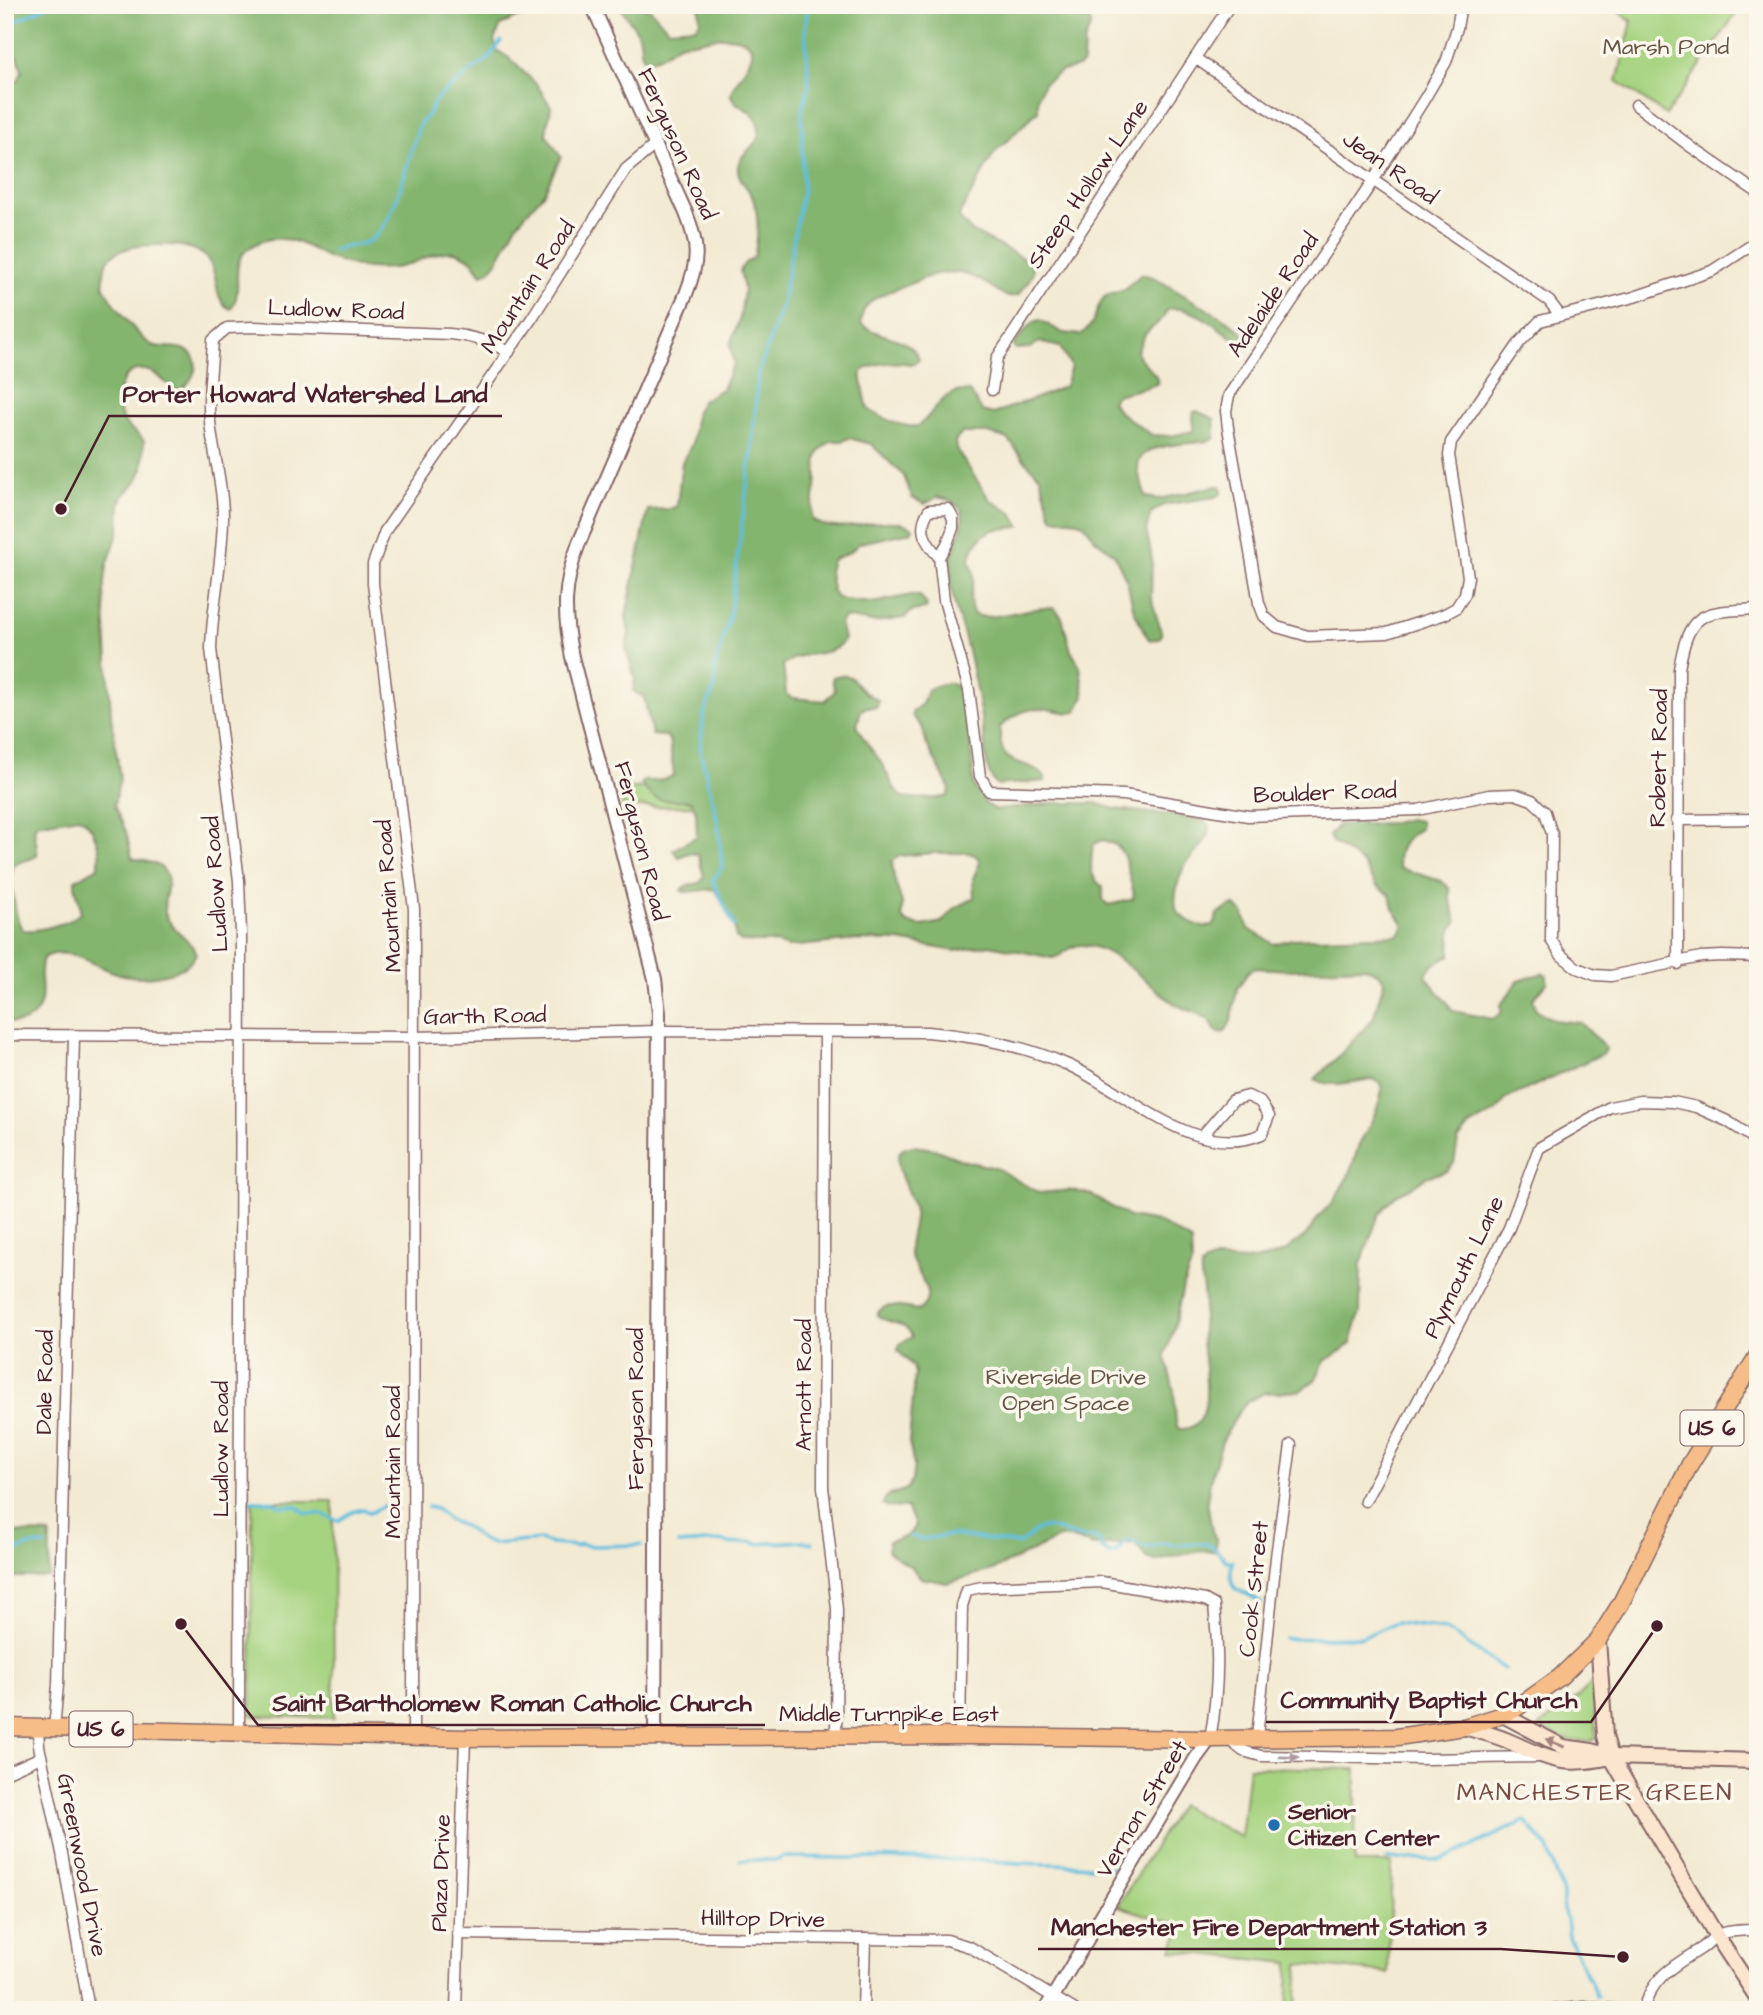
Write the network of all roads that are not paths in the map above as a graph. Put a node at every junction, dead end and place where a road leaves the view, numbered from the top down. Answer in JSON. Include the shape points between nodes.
{"nodes":[{"id":1,"x":592,"y":5,"type":"edge"},
{"id":2,"x":1230,"y":5,"type":"edge"},
{"id":3,"x":1461,"y":5,"type":"edge"},
{"id":4,"x":1195,"y":58,"type":"junction"},
{"id":5,"x":1636,"y":105,"type":"dead end"},
{"id":6,"x":655,"y":145,"type":"junction"},
{"id":7,"x":1373,"y":181,"type":"junction"},
{"id":8,"x":1758,"y":192,"type":"edge"},
{"id":9,"x":1758,"y":242,"type":"edge"},
{"id":10,"x":1559,"y":314,"type":"junction"},
{"id":11,"x":509,"y":352,"type":"junction"},
{"id":12,"x":992,"y":390,"type":"dead end"},
{"id":13,"x":939,"y":557,"type":"junction"},
{"id":14,"x":1758,"y":609,"type":"edge"},
{"id":15,"x":1758,"y":819,"type":"edge"},
{"id":16,"x":1677,"y":820,"type":"junction"},
{"id":17,"x":1758,"y":957,"type":"edge"},
{"id":18,"x":1678,"y":964,"type":"junction"},
{"id":19,"x":659,"y":1031,"type":"junction"},
{"id":20,"x":825,"y":1033,"type":"junction"},
{"id":21,"x":5,"y":1035,"type":"edge"},
{"id":22,"x":74,"y":1036,"type":"junction"},
{"id":23,"x":242,"y":1036,"type":"junction"},
{"id":24,"x":414,"y":1037,"type":"junction"},
{"id":25,"x":1202,"y":1136,"type":"junction"},
{"id":26,"x":1758,"y":1141,"type":"edge"},
{"id":27,"x":1758,"y":1355,"type":"edge"},
{"id":28,"x":1291,"y":1445,"type":"dead end"},
{"id":29,"x":1365,"y":1501,"type":"dead end"},
{"id":30,"x":1598,"y":1640,"type":"junction"},
{"id":31,"x":1503,"y":1715,"type":"junction"},
{"id":32,"x":5,"y":1727,"type":"edge"},
{"id":33,"x":1464,"y":1727,"type":"junction"},
{"id":34,"x":46,"y":1728,"type":"junction"},
{"id":35,"x":239,"y":1732,"type":"junction"},
{"id":36,"x":413,"y":1736,"type":"junction"},
{"id":37,"x":960,"y":1736,"type":"junction"},
{"id":38,"x":836,"y":1737,"type":"junction"},
{"id":39,"x":1257,"y":1737,"type":"junction"},
{"id":40,"x":465,"y":1738,"type":"junction"},
{"id":41,"x":655,"y":1738,"type":"junction"},
{"id":42,"x":1218,"y":1738,"type":"junction"},
{"id":43,"x":41,"y":1757,"type":"junction"},
{"id":44,"x":1541,"y":1757,"type":"junction"},
{"id":45,"x":1611,"y":1757,"type":"junction"},
{"id":46,"x":1758,"y":1761,"type":"edge"},
{"id":47,"x":5,"y":1773,"type":"edge"},
{"id":48,"x":1758,"y":1930,"type":"edge"},
{"id":49,"x":458,"y":1934,"type":"junction"},
{"id":50,"x":1716,"y":1935,"type":"junction"},
{"id":51,"x":865,"y":1939,"type":"junction"},
{"id":52,"x":1053,"y":1997,"type":"junction"},
{"id":53,"x":1758,"y":1999,"type":"edge"},
{"id":54,"x":89,"y":2010,"type":"edge"},
{"id":55,"x":456,"y":2010,"type":"edge"},
{"id":56,"x":863,"y":2010,"type":"edge"},
{"id":57,"x":1045,"y":2010,"type":"edge"},
{"id":58,"x":1075,"y":2010,"type":"edge"},
{"id":59,"x":1553,"y":2010,"type":"edge"},
{"id":60,"x":1626,"y":2010,"type":"edge"},
{"id":61,"x":1643,"y":2010,"type":"edge"}],
"edges":[{"from":1,"to":6,"type":"street","name":"Ferguson Road"},
{"from":2,"to":4,"type":"street","name":"Steep Hollow Lane"},
{"from":3,"to":7,"type":"street","name":"Adelaide Road","via":[[1446,62]]},
{"from":4,"to":7,"type":"street","name":"Jean Road"},
{"from":4,"to":12,"type":"street","name":"Steep Hollow Lane","via":[[997,358]]},
{"from":5,"to":8,"type":"street"},
{"from":6,"to":11,"type":"street","name":"Mountain Road","via":[[626,169]]},
{"from":6,"to":19,"type":"street","name":"Ferguson Road","via":[[696,238],[695,272],[569,566],[564,598],[572,657],[655,979]]},
{"from":7,"to":10,"type":"street","name":"Jean Road","via":[[1549,301]]},
{"from":7,"to":10,"type":"street","name":"Adelaide Road","via":[[1230,395],[1226,411],[1259,603],[1264,616],[1277,627],[1308,636],[1387,633],[1456,608],[1468,577],[1449,455],[1451,442],[1520,342],[1540,321]]},
{"from":9,"to":10,"type":"street","via":[[1712,271],[1634,298]]},
{"from":11,"to":23,"type":"street","name":"Ludlow Road","via":[[473,336],[437,333],[253,327],[228,328],[213,340],[209,406],[223,516],[211,649],[239,881]]},
{"from":11,"to":24,"type":"street","name":"Mountain Road","via":[[385,531],[373,564],[414,909]]},
{"from":13,"to":13,"type":"street","name":"Boulder Road","via":[[953,528],[948,509],[929,510],[923,520],[928,545]]},
{"from":13,"to":18,"type":"street","name":"Boulder Road","via":[[944,600],[969,690],[980,776],[989,791],[1124,795],[1248,816],[1418,810],[1515,794],[1532,800],[1545,812],[1552,834],[1550,926],[1551,940],[1560,955],[1595,975]]},
{"from":14,"to":16,"type":"street","name":"Robert Road","via":[[1712,612],[1692,625],[1683,643]]},
{"from":15,"to":16,"type":"street"},
{"from":16,"to":18,"type":"street","name":"Robert Road"},
{"from":17,"to":18,"type":"street","name":"Boulder Road","via":[[1702,957]]},
{"from":19,"to":20,"type":"street","name":"Garth Road"},
{"from":19,"to":24,"type":"street","name":"Garth Road"},
{"from":19,"to":41,"type":"street","name":"Ferguson Road"},
{"from":20,"to":25,"type":"street","name":"Garth Road","via":[[928,1032],[992,1040],[1067,1064],[1180,1130]]},
{"from":20,"to":38,"type":"street","name":"Arnott Road","via":[[823,1488],[837,1609]]},
{"from":21,"to":22,"type":"street","name":"Garth Road"},
{"from":22,"to":23,"type":"street","name":"Garth Road"},
{"from":22,"to":34,"type":"street","name":"Dale Road","via":[[58,1685]]},
{"from":23,"to":24,"type":"street","name":"Garth Road"},
{"from":23,"to":35,"type":"street","name":"Ludlow Road"},
{"from":24,"to":36,"type":"street","name":"Mountain Road"},
{"from":25,"to":25,"type":"street","name":"Garth Road","via":[[1246,1141],[1262,1134],[1269,1116],[1260,1102],[1248,1096],[1234,1100]]},
{"from":26,"to":29,"type":"street","name":"Plymouth Lane","via":[[1696,1107],[1640,1101],[1610,1107],[1539,1147],[1509,1227]]},
{"from":27,"to":30,"type":"main road","number":"US 6","via":[[1690,1464]]},
{"from":28,"to":39,"type":"street","name":"Cook Street"},
{"from":30,"to":31,"type":"main road","number":"US 6","via":[[1560,1677]]},
{"from":30,"to":45,"type":"main road","via":[[1605,1736]]},
{"from":31,"to":33,"type":"main road","number":"US 6"},
{"from":45,"to":31,"type":"main road","name":"Middle Turnpike East","one_way":true,"via":[[1563,1747]]},
{"from":32,"to":34,"type":"main road","name":"Middle Turnpike East","number":"US 6"},
{"from":33,"to":39,"type":"main road","name":"Middle Turnpike East","number":"US 6","via":[[1397,1737]]},
{"from":33,"to":44,"type":"main road","name":"Middle Turnpike East"},
{"from":34,"to":35,"type":"main road","name":"Middle Turnpike East","number":"US 6"},
{"from":34,"to":43,"type":"street","name":"Greenwood Drive"},
{"from":35,"to":36,"type":"main road","name":"Middle Turnpike East","number":"US 6"},
{"from":36,"to":40,"type":"main road","name":"Middle Turnpike East","number":"US 6"},
{"from":37,"to":38,"type":"main road","name":"Middle Turnpike East","number":"US 6"},
{"from":37,"to":42,"type":"main road","name":"Middle Turnpike East","number":"US 6"},
{"from":37,"to":42,"type":"street","via":[[962,1606],[967,1590],[1102,1582],[1214,1605],[1213,1719]]},
{"from":38,"to":41,"type":"main road","name":"Middle Turnpike East","number":"US 6"},
{"from":39,"to":42,"type":"main road","name":"Middle Turnpike East","number":"US 6"},
{"from":40,"to":41,"type":"main road","name":"Middle Turnpike East","number":"US 6"},
{"from":40,"to":49,"type":"street","name":"Plaza Drive"},
{"from":42,"to":44,"type":"street","name":"Middle Turnpike East","one_way":true,"via":[[1261,1756]]},
{"from":42,"to":52,"type":"street","name":"Vernon Street","via":[[1196,1758]]},
{"from":43,"to":47,"type":"street"},
{"from":43,"to":54,"type":"street","name":"Greenwood Drive"},
{"from":44,"to":45,"type":"main road","name":"Middle Turnpike East","via":[[1576,1762]]},
{"from":45,"to":46,"type":"main road","name":"Middle Turnpike East"},
{"from":45,"to":50,"type":"main road"},
{"from":48,"to":50,"type":"street"},
{"from":49,"to":51,"type":"street","name":"Hilltop Drive"},
{"from":49,"to":55,"type":"street","name":"Plaza Drive"},
{"from":50,"to":53,"type":"main road"},
{"from":50,"to":61,"type":"street","via":[[1663,1973],[1647,1995]]},
{"from":51,"to":52,"type":"street","name":"Hilltop Drive","via":[[947,1940],[970,1947]]},
{"from":51,"to":56,"type":"street"},
{"from":52,"to":57,"type":"street","name":"Vernon Street"},
{"from":52,"to":58,"type":"street","name":"Hilltop Drive"},
{"from":59,"to":60,"type":"street"}]}
